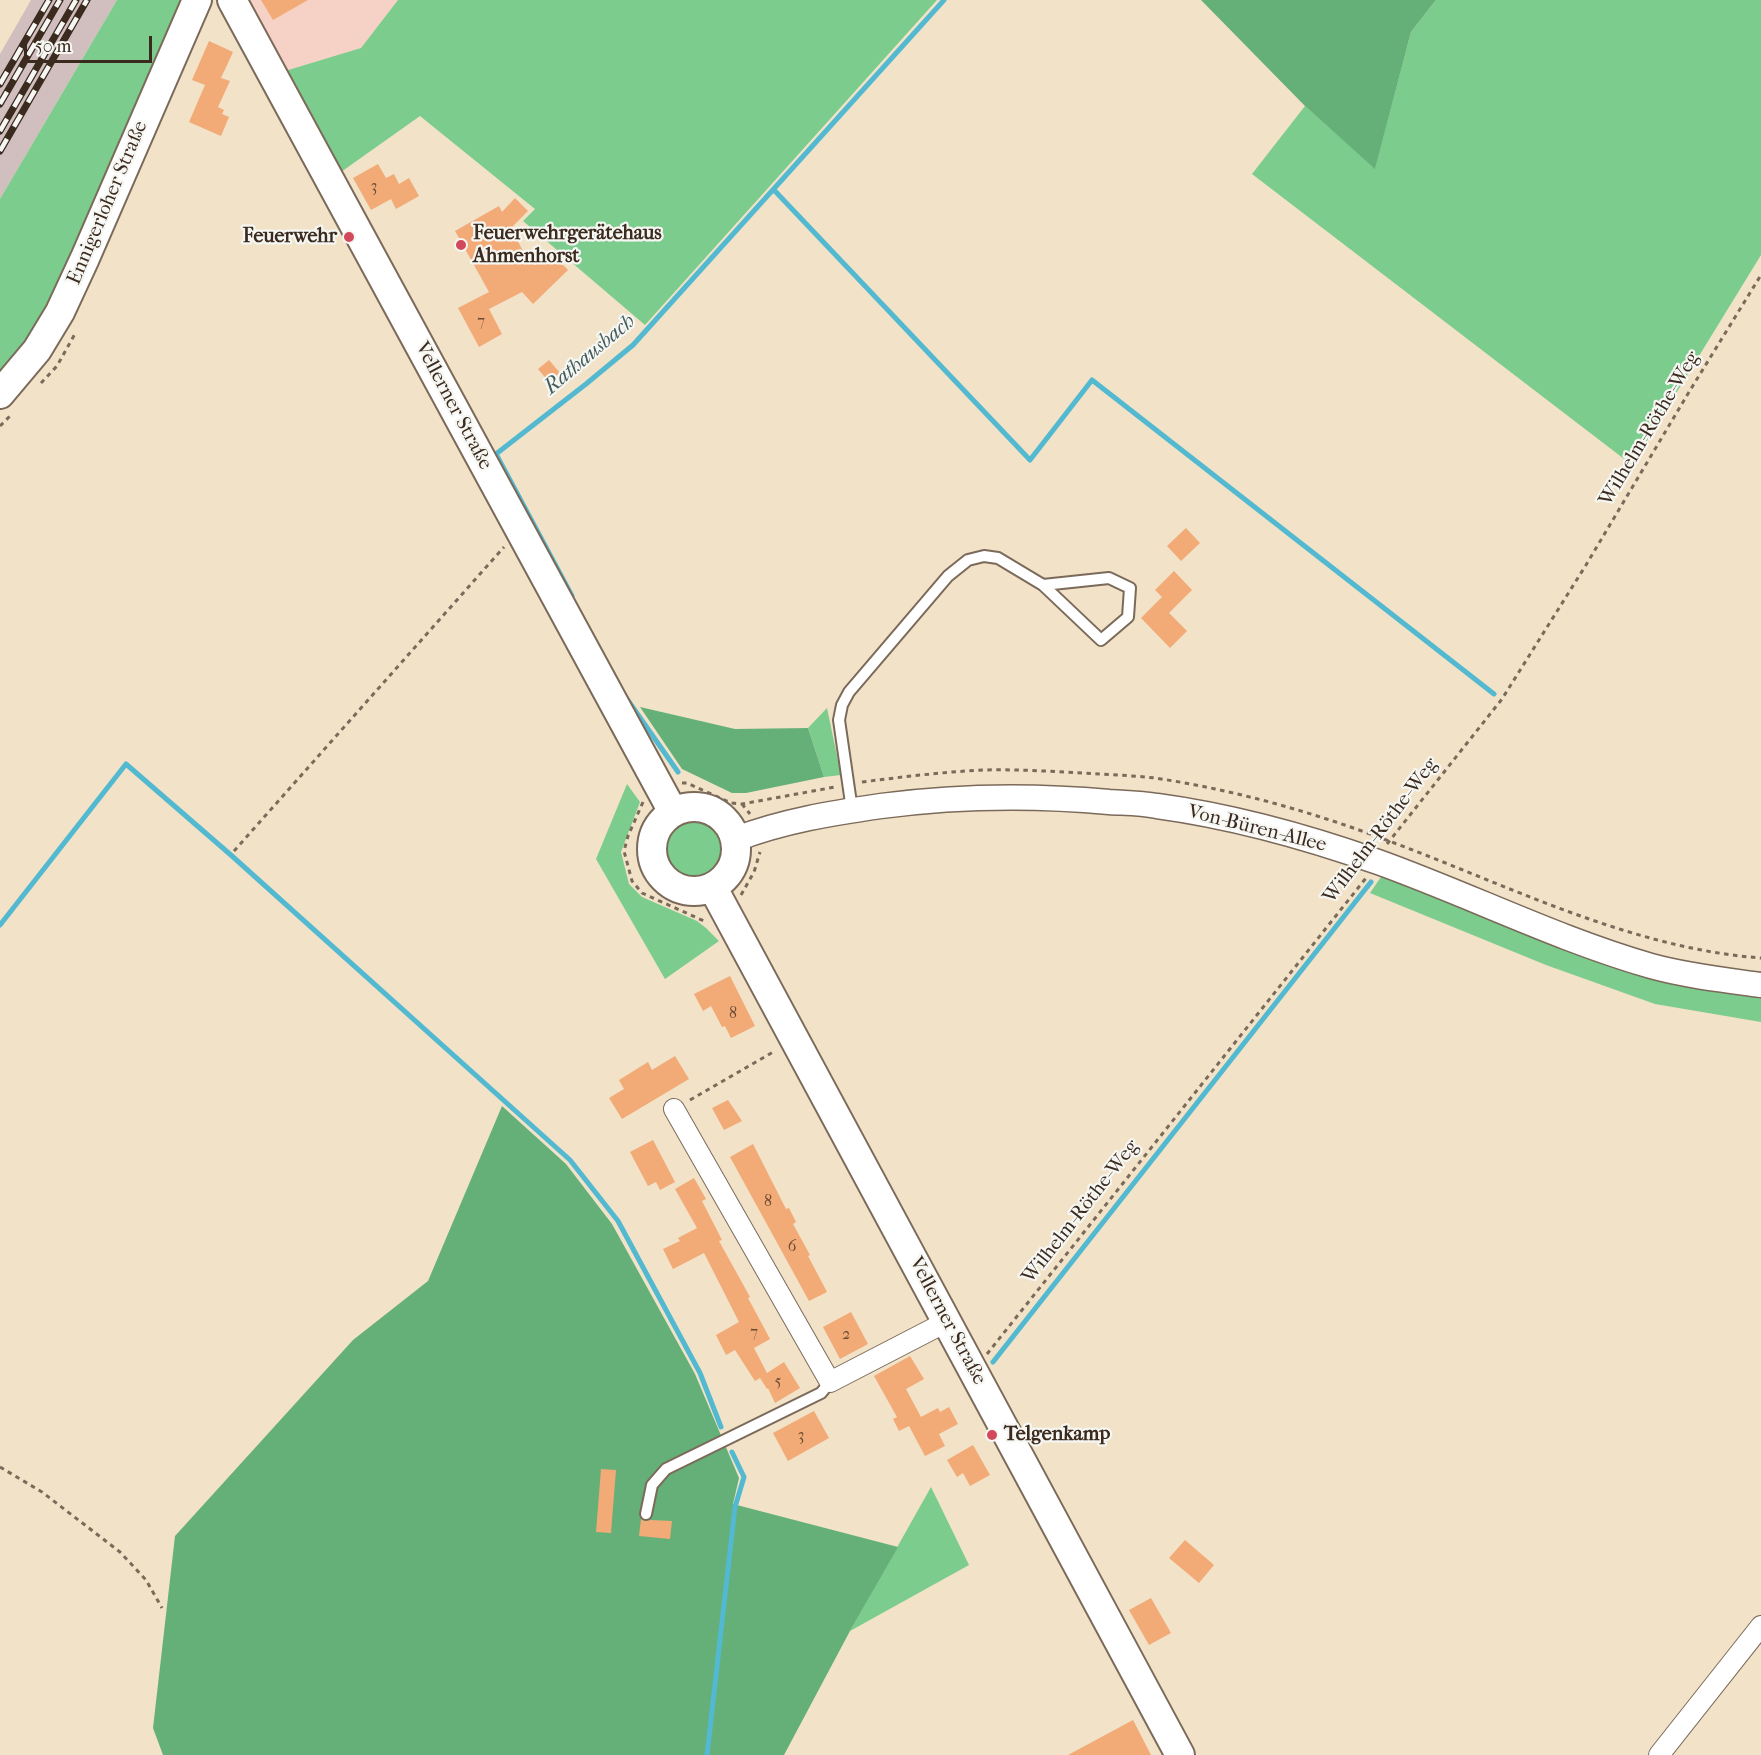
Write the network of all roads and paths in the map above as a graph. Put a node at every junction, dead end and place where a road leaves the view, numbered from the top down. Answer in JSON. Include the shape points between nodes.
{"nodes":[{"id":1,"x":197,"y":0,"type":"edge"},
{"id":2,"x":232,"y":0,"type":"edge"},
{"id":3,"x":1761,"y":275,"type":"edge"},
{"id":4,"x":0,"y":394,"type":"edge"},
{"id":5,"x":522,"y":534,"type":"junction"},
{"id":6,"x":1043,"y":585,"type":"junction"},
{"id":7,"x":677,"y":783,"type":"dead end"},
{"id":8,"x":644,"y":801,"type":"dead end"},
{"id":9,"x":852,"y":810,"type":"junction"},
{"id":10,"x":673,"y":812,"type":"junction"},
{"id":11,"x":746,"y":835,"type":"junction"},
{"id":12,"x":234,"y":851,"type":"dead end"},
{"id":13,"x":1378,"y":862,"type":"junction"},
{"id":14,"x":718,"y":898,"type":"junction"},
{"id":15,"x":1761,"y":985,"type":"edge"},
{"id":16,"x":794,"y":1039,"type":"junction"},
{"id":17,"x":674,"y":1109,"type":"joint"},
{"id":18,"x":946,"y":1322,"type":"junction"},
{"id":19,"x":971,"y":1366,"type":"junction"},
{"id":20,"x":830,"y":1382,"type":"junction"},
{"id":21,"x":0,"y":1467,"type":"edge"},
{"id":22,"x":646,"y":1514,"type":"dead end"},
{"id":23,"x":162,"y":1608,"type":"dead end"},
{"id":24,"x":1761,"y":1626,"type":"edge"},
{"id":25,"x":1180,"y":1755,"type":"edge"},
{"id":26,"x":1659,"y":1755,"type":"edge"}],
"edges":[{"from":1,"to":4,"type":"main road","name":"Ennigerloher Straße","via":[[60,312],[37,350]]},
{"from":2,"to":5,"type":"main road","name":"Vellerner Straße"},
{"from":3,"to":13,"type":"path","name":"Wilhelm-Röthe-Weg","via":[[1502,699],[1389,841]]},
{"from":5,"to":10,"type":"main road","name":"Vellerner Straße"},
{"from":5,"to":12,"type":"path","via":[[506,544]]},
{"from":6,"to":6,"type":"lane","via":[[1109,578],[1130,588],[1128,616],[1101,640]]},
{"from":6,"to":9,"type":"lane","via":[[998,558],[984,556],[968,561],[948,576],[849,692],[839,720]]},
{"from":7,"to":11,"type":"path","via":[[687,783],[742,804],[751,815]]},
{"from":8,"to":14,"type":"path","via":[[624,851],[632,881],[642,893],[704,921]]},
{"from":9,"to":11,"type":"street","name":"Von-Büren-Allee"},
{"from":9,"to":13,"type":"street","name":"Von-Büren-Allee","via":[[981,797],[1071,798],[1155,805],[1229,819]]},
{"from":10,"to":11,"type":"main road","via":[[698,806],[711,810]]},
{"from":10,"to":14,"type":"main road","via":[[654,834],[654,863],[660,875],[684,891]]},
{"from":11,"to":14,"type":"main road"},
{"from":11,"to":14,"type":"path","via":[[761,847],[754,872],[738,900]]},
{"from":13,"to":15,"type":"street","name":"Von-Büren-Allee","via":[[1567,938],[1652,966]]},
{"from":13,"to":19,"type":"path","name":"Wilhelm-Röthe-Weg","via":[[985,1357]]},
{"from":14,"to":16,"type":"main road","name":"Vellerner Straße"},
{"from":16,"to":17,"type":"path"},
{"from":16,"to":18,"type":"main road","name":"Vellerner Straße"},
{"from":17,"to":20,"type":"street"},
{"from":18,"to":19,"type":"main road","name":"Vellerner Straße"},
{"from":18,"to":20,"type":"street"},
{"from":19,"to":25,"type":"main road","name":"Vellerner Straße"},
{"from":20,"to":22,"type":"lane","via":[[821,1393],[666,1469],[652,1485]]},
{"from":21,"to":23,"type":"path","via":[[42,1492],[120,1552],[146,1580]]},
{"from":24,"to":26,"type":"street"}]}
